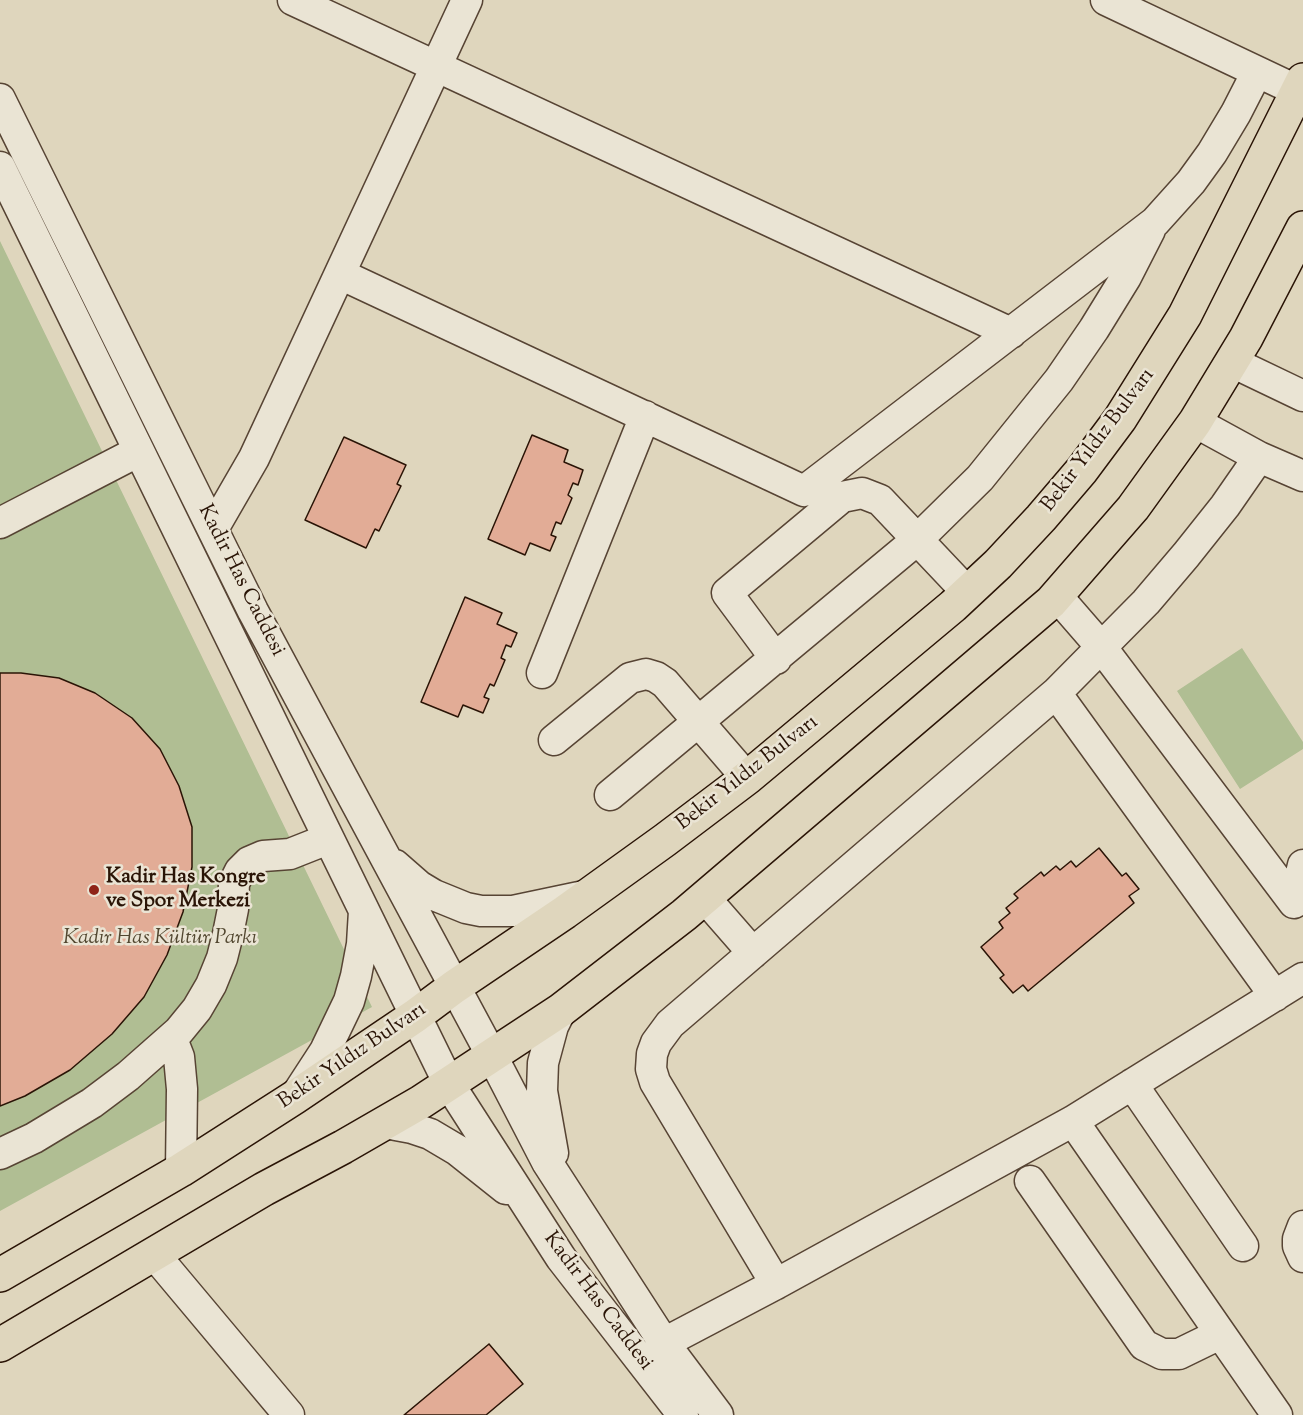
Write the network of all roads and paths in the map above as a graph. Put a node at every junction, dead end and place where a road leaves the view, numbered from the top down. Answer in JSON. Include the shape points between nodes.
{"nodes":[{"id":1,"x":293,"y":0,"type":"edge"},
{"id":2,"x":467,"y":0,"type":"edge"},
{"id":3,"x":1106,"y":0,"type":"edge"},
{"id":4,"x":436,"y":66,"type":"junction"},
{"id":5,"x":1257,"y":72,"type":"junction"},
{"id":6,"x":1300,"y":86,"type":"edge"},
{"id":7,"x":0,"y":99,"type":"edge"},
{"id":8,"x":0,"y":167,"type":"edge"},
{"id":9,"x":1155,"y":222,"type":"junction"},
{"id":10,"x":1303,"y":228,"type":"edge"},
{"id":11,"x":340,"y":274,"type":"junction"},
{"id":12,"x":1011,"y":333,"type":"junction"},
{"id":13,"x":1232,"y":362,"type":"junction"},
{"id":14,"x":1303,"y":396,"type":"edge"},
{"id":15,"x":645,"y":416,"type":"junction"},
{"id":16,"x":1195,"y":422,"type":"junction"},
{"id":17,"x":139,"y":451,"type":"junction"},
{"id":18,"x":1259,"y":457,"type":"junction"},
{"id":19,"x":1303,"y":476,"type":"edge"},
{"id":20,"x":0,"y":523,"type":"edge"},
{"id":21,"x":213,"y":530,"type":"junction"},
{"id":22,"x":918,"y":540,"type":"junction"},
{"id":23,"x":967,"y":592,"type":"junction"},
{"id":24,"x":1056,"y":596,"type":"junction"},
{"id":25,"x":1102,"y":648,"type":"junction"},
{"id":26,"x":776,"y":659,"type":"junction"},
{"id":27,"x":542,"y":673,"type":"dead end"},
{"id":28,"x":1056,"y":693,"type":"junction"},
{"id":29,"x":699,"y":722,"type":"junction"},
{"id":30,"x":554,"y":740,"type":"dead end"},
{"id":31,"x":747,"y":778,"type":"junction"},
{"id":32,"x":610,"y":795,"type":"dead end"},
{"id":33,"x":328,"y":839,"type":"junction"},
{"id":34,"x":380,"y":848,"type":"junction"},
{"id":35,"x":1303,"y":865,"type":"edge"},
{"id":36,"x":589,"y":895,"type":"junction"},
{"id":37,"x":705,"y":898,"type":"junction"},
{"id":38,"x":364,"y":911,"type":"junction"},
{"id":39,"x":753,"y":953,"type":"junction"},
{"id":40,"x":1303,"y":978,"type":"edge"},
{"id":41,"x":454,"y":987,"type":"junction"},
{"id":42,"x":1275,"y":996,"type":"junction"},
{"id":43,"x":561,"y":1010,"type":"junction"},
{"id":44,"x":415,"y":1016,"type":"junction"},
{"id":45,"x":172,"y":1038,"type":"junction"},
{"id":46,"x":492,"y":1056,"type":"junction"},
{"id":47,"x":449,"y":1084,"type":"junction"},
{"id":48,"x":1132,"y":1084,"type":"junction"},
{"id":49,"x":295,"y":1097,"type":"junction"},
{"id":50,"x":1073,"y":1121,"type":"junction"},
{"id":51,"x":385,"y":1123,"type":"junction"},
{"id":52,"x":0,"y":1154,"type":"edge"},
{"id":53,"x":181,"y":1170,"type":"junction"},
{"id":54,"x":1030,"y":1181,"type":"dead end"},
{"id":55,"x":561,"y":1186,"type":"junction"},
{"id":56,"x":522,"y":1198,"type":"junction"},
{"id":57,"x":1303,"y":1226,"type":"edge"},
{"id":58,"x":1243,"y":1246,"type":"dead end"},
{"id":59,"x":154,"y":1254,"type":"junction"},
{"id":60,"x":1303,"y":1257,"type":"edge"},
{"id":61,"x":0,"y":1275,"type":"edge"},
{"id":62,"x":776,"y":1284,"type":"junction"},
{"id":63,"x":1220,"y":1334,"type":"junction"},
{"id":64,"x":664,"y":1343,"type":"junction"},
{"id":65,"x":0,"y":1345,"type":"edge"},
{"id":66,"x":289,"y":1415,"type":"edge"},
{"id":67,"x":683,"y":1415,"type":"edge"},
{"id":68,"x":718,"y":1415,"type":"edge"},
{"id":69,"x":1276,"y":1415,"type":"edge"}],
"edges":[{"from":1,"to":4,"type":"street"},
{"from":2,"to":4,"type":"street"},
{"from":3,"to":5,"type":"street"},
{"from":4,"to":11,"type":"street"},
{"from":4,"to":12,"type":"street"},
{"from":5,"to":6,"type":"street"},
{"from":5,"to":9,"type":"street","via":[[1212,153]]},
{"from":6,"to":23,"type":"main road","name":"Bekir Yıldız Bulvarı","via":[[1185,315],[1155,366],[1083,470],[998,564]]},
{"from":7,"to":21,"type":"street","name":"Kadir Has Caddesi"},
{"from":8,"to":17,"type":"street","name":"Kadir Has Caddesi"},
{"from":9,"to":12,"type":"street"},
{"from":9,"to":22,"type":"street","via":[[1110,303],[1059,380],[980,478]]},
{"from":10,"to":13,"type":"main road"},
{"from":11,"to":15,"type":"street"},
{"from":11,"to":21,"type":"street","via":[[254,458]]},
{"from":12,"to":15,"type":"street","via":[[804,491]]},
{"from":13,"to":14,"type":"street"},
{"from":13,"to":16,"type":"main road"},
{"from":15,"to":27,"type":"street"},
{"from":16,"to":18,"type":"street"},
{"from":16,"to":24,"type":"main road","via":[[1133,508]]},
{"from":17,"to":20,"type":"street"},
{"from":17,"to":33,"type":"street","name":"Kadir Has Caddesi"},
{"from":18,"to":19,"type":"street"},
{"from":18,"to":25,"type":"street","via":[[1186,555]]},
{"from":21,"to":34,"type":"street","name":"Kadir Has Caddesi"},
{"from":22,"to":23,"type":"street"},
{"from":22,"to":26,"type":"street"},
{"from":22,"to":26,"type":"street","via":[[887,506],[871,495],[852,494],[834,503],[728,593]]},
{"from":23,"to":31,"type":"main road","name":"Bekir Yıldız Bulvarı"},
{"from":24,"to":25,"type":"street"},
{"from":24,"to":37,"type":"main road"},
{"from":25,"to":28,"type":"street"},
{"from":25,"to":35,"type":"street","via":[[1294,903]]},
{"from":26,"to":29,"type":"street"},
{"from":28,"to":39,"type":"street"},
{"from":28,"to":42,"type":"street"},
{"from":29,"to":30,"type":"street","via":[[665,683],[656,677],[638,675]]},
{"from":29,"to":31,"type":"street"},
{"from":29,"to":32,"type":"street"},
{"from":31,"to":36,"type":"main road","name":"Bekir Yıldız Bulvarı"},
{"from":33,"to":38,"type":"street","name":"Kadir Has Caddesi"},
{"from":33,"to":45,"type":"street","via":[[290,854],[256,859],[240,871],[234,883],[233,909],[222,958],[197,1009]]},
{"from":34,"to":36,"type":"street","via":[[419,886],[466,908],[513,911]]},
{"from":34,"to":41,"type":"street","name":"Kadir Has Caddesi"},
{"from":36,"to":41,"type":"main road","name":"Bekir Yıldız Bulvarı"},
{"from":37,"to":39,"type":"street"},
{"from":37,"to":43,"type":"main road"},
{"from":38,"to":44,"type":"street","name":"Kadir Has Caddesi"},
{"from":38,"to":49,"type":"street","via":[[362,944],[349,1001],[325,1051]]},
{"from":39,"to":62,"type":"street","via":[[662,1033],[652,1054],[651,1069],[655,1083]]},
{"from":40,"to":42,"type":"street"},
{"from":41,"to":44,"type":"main road","name":"Bekir Yıldız Bulvarı"},
{"from":41,"to":46,"type":"street","name":"Kadir Has Caddesi"},
{"from":42,"to":48,"type":"street"},
{"from":43,"to":46,"type":"main road"},
{"from":43,"to":55,"type":"street","via":[[543,1063],[542,1091]]},
{"from":44,"to":47,"type":"street","name":"Kadir Has Caddesi"},
{"from":44,"to":49,"type":"main road","name":"Bekir Yıldız Bulvarı"},
{"from":45,"to":52,"type":"street","via":[[92,1102]]},
{"from":45,"to":53,"type":"street","via":[[179,1057],[182,1089]]},
{"from":46,"to":47,"type":"main road"},
{"from":46,"to":55,"type":"street","name":"Kadir Has Caddesi"},
{"from":47,"to":51,"type":"main road"},
{"from":47,"to":56,"type":"street","name":"Kadir Has Caddesi"},
{"from":48,"to":50,"type":"street"},
{"from":48,"to":58,"type":"street"},
{"from":49,"to":53,"type":"main road","name":"Bekir Yıldız Bulvarı"},
{"from":50,"to":62,"type":"street"},
{"from":50,"to":63,"type":"street"},
{"from":51,"to":56,"type":"street","via":[[430,1134]]},
{"from":51,"to":59,"type":"main road"},
{"from":53,"to":61,"type":"main road","name":"Bekir Yıldız Bulvarı"},
{"from":54,"to":63,"type":"street","via":[[1144,1345],[1162,1354],[1179,1354]]},
{"from":55,"to":64,"type":"street","name":"Kadir Has Caddesi"},
{"from":56,"to":67,"type":"street","name":"Kadir Has Caddesi","via":[[561,1258]]},
{"from":57,"to":60,"type":"street","via":[[1298,1239]]},
{"from":59,"to":65,"type":"main road"},
{"from":59,"to":66,"type":"street"},
{"from":62,"to":64,"type":"street"},
{"from":63,"to":69,"type":"street"},
{"from":64,"to":68,"type":"street","name":"Kadir Has Caddesi"}]}
